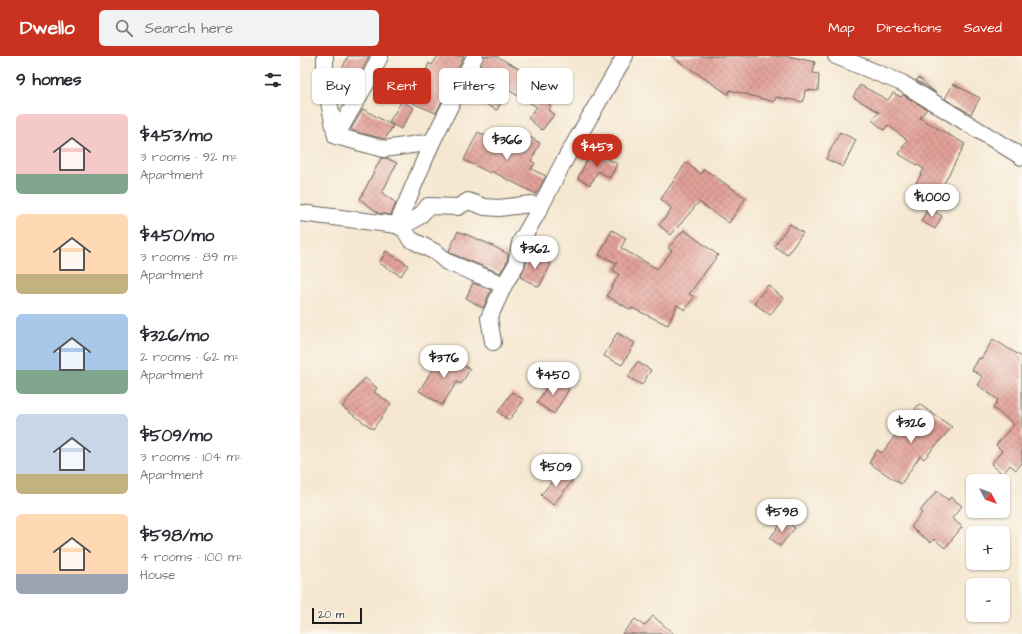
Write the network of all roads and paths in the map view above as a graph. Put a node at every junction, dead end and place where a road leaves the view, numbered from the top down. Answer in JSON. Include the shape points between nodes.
{"nodes":[{"id":1,"x":325,"y":56,"type":"edge"},
{"id":2,"x":380,"y":56,"type":"edge"},
{"id":3,"x":474,"y":56,"type":"edge"},
{"id":4,"x":626,"y":56,"type":"edge"},
{"id":5,"x":836,"y":56,"type":"edge"},
{"id":6,"x":336,"y":136,"type":"junction"},
{"id":7,"x":432,"y":142,"type":"junction"},
{"id":8,"x":1022,"y":157,"type":"edge"},
{"id":9,"x":540,"y":208,"type":"junction"},
{"id":10,"x":300,"y":213,"type":"edge"},
{"id":11,"x":397,"y":225,"type":"junction"},
{"id":12,"x":504,"y":286,"type":"junction"},
{"id":13,"x":493,"y":342,"type":"dead end"}],
"edges":[{"from":1,"to":6,"type":"street","via":[[325,83]]},
{"from":2,"to":6,"type":"street"},
{"from":3,"to":7,"type":"street"},
{"from":4,"to":9,"type":"street","via":[[563,163]]},
{"from":5,"to":8,"type":"street","via":[[902,83]]},
{"from":6,"to":7,"type":"street","via":[[384,150]]},
{"from":7,"to":11,"type":"street"},
{"from":9,"to":11,"type":"street","via":[[531,204],[484,207],[468,201],[458,207],[428,206],[421,216],[410,223]]},
{"from":9,"to":12,"type":"street","via":[[520,243],[516,265]]},
{"from":10,"to":11,"type":"street"},
{"from":11,"to":12,"type":"street","via":[[405,230],[410,239],[437,253],[447,262]]},
{"from":12,"to":13,"type":"street","via":[[489,318]]}]}
